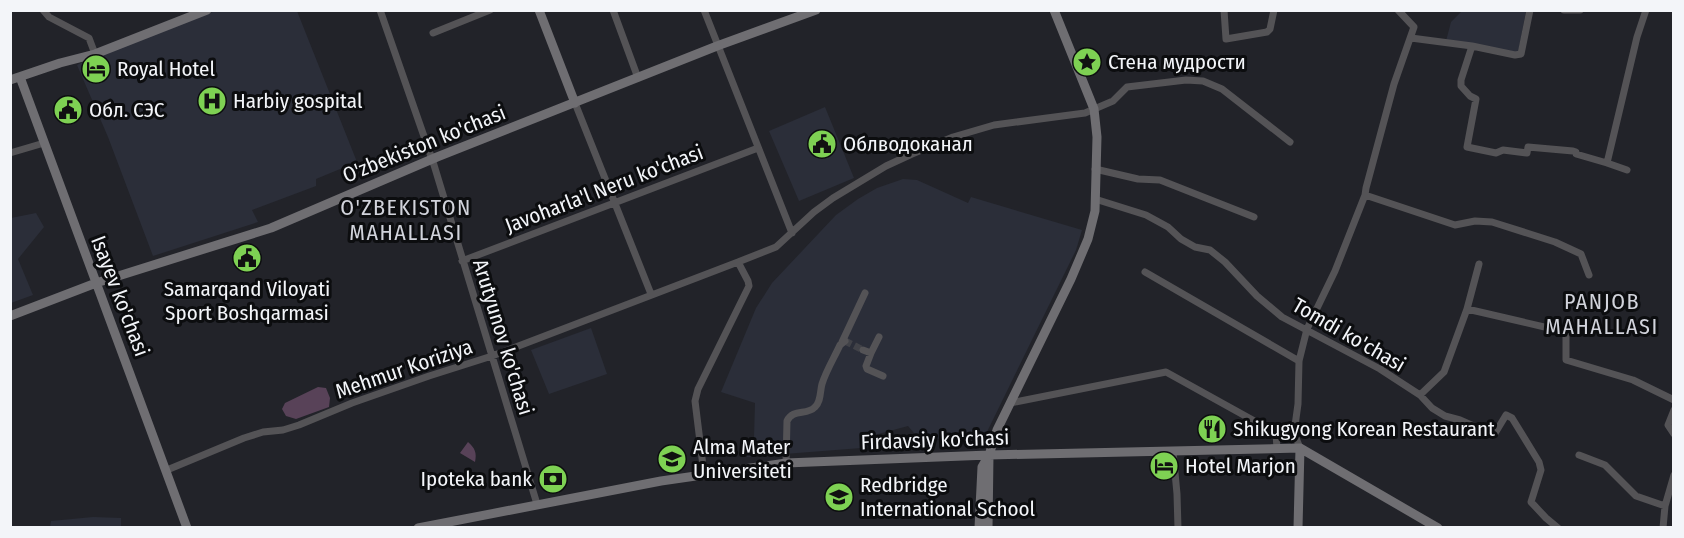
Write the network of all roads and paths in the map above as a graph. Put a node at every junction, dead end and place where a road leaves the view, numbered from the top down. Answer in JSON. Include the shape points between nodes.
{"nodes":[{"id":1,"x":43,"y":10,"type":"edge"},
{"id":2,"x":207,"y":10,"type":"edge"},
{"id":3,"x":380,"y":10,"type":"edge"},
{"id":4,"x":490,"y":10,"type":"edge"},
{"id":5,"x":539,"y":10,"type":"edge"},
{"id":6,"x":613,"y":10,"type":"edge"},
{"id":7,"x":704,"y":10,"type":"edge"},
{"id":8,"x":816,"y":10,"type":"edge"},
{"id":9,"x":1054,"y":10,"type":"edge"},
{"id":10,"x":1224,"y":10,"type":"edge"},
{"id":11,"x":1274,"y":10,"type":"edge"},
{"id":12,"x":1398,"y":10,"type":"edge"},
{"id":13,"x":1530,"y":10,"type":"edge"},
{"id":14,"x":1564,"y":10,"type":"edge"},
{"id":15,"x":1580,"y":10,"type":"edge"},
{"id":16,"x":1647,"y":10,"type":"edge"},
{"id":17,"x":798,"y":13,"type":"edge"},
{"id":18,"x":433,"y":33,"type":"dead end"},
{"id":19,"x":1411,"y":38,"type":"junction"},
{"id":20,"x":717,"y":46,"type":"junction"},
{"id":21,"x":1472,"y":46,"type":"junction"},
{"id":22,"x":95,"y":54,"type":"junction"},
{"id":23,"x":638,"y":78,"type":"junction"},
{"id":24,"x":15,"y":79,"type":"edge"},
{"id":25,"x":575,"y":103,"type":"junction"},
{"id":26,"x":1094,"y":110,"type":"junction"},
{"id":27,"x":1290,"y":142,"type":"dead end"},
{"id":28,"x":44,"y":143,"type":"junction"},
{"id":29,"x":758,"y":148,"type":"junction"},
{"id":30,"x":10,"y":153,"type":"edge"},
{"id":31,"x":432,"y":159,"type":"junction"},
{"id":32,"x":1607,"y":163,"type":"junction"},
{"id":33,"x":1095,"y":169,"type":"junction"},
{"id":34,"x":1627,"y":170,"type":"dead end"},
{"id":35,"x":1365,"y":195,"type":"junction"},
{"id":36,"x":1095,"y":199,"type":"junction"},
{"id":37,"x":614,"y":203,"type":"junction"},
{"id":38,"x":1254,"y":217,"type":"dead end"},
{"id":39,"x":792,"y":233,"type":"junction"},
{"id":40,"x":462,"y":261,"type":"junction"},
{"id":41,"x":738,"y":262,"type":"junction"},
{"id":42,"x":1479,"y":264,"type":"dead end"},
{"id":43,"x":1146,"y":272,"type":"dead end"},
{"id":44,"x":1589,"y":274,"type":"dead end"},
{"id":45,"x":96,"y":283,"type":"junction"},
{"id":46,"x":865,"y":293,"type":"dead end"},
{"id":47,"x":651,"y":294,"type":"junction"},
{"id":48,"x":1467,"y":309,"type":"junction"},
{"id":49,"x":10,"y":316,"type":"edge"},
{"id":50,"x":1307,"y":329,"type":"junction"},
{"id":51,"x":879,"y":337,"type":"dead end"},
{"id":52,"x":863,"y":350,"type":"tunnel mouth"},
{"id":53,"x":871,"y":353,"type":"junction"},
{"id":54,"x":492,"y":356,"type":"junction"},
{"id":55,"x":1299,"y":361,"type":"junction"},
{"id":56,"x":883,"y":376,"type":"dead end"},
{"id":57,"x":1420,"y":395,"type":"junction"},
{"id":58,"x":1674,"y":400,"type":"edge"},
{"id":59,"x":1010,"y":403,"type":"junction"},
{"id":60,"x":1674,"y":410,"type":"edge"},
{"id":61,"x":1674,"y":434,"type":"edge"},
{"id":62,"x":1300,"y":448,"type":"junction"},
{"id":63,"x":1277,"y":449,"type":"junction"},
{"id":64,"x":1173,"y":451,"type":"junction"},
{"id":65,"x":989,"y":455,"type":"junction"},
{"id":66,"x":1579,"y":455,"type":"dead end"},
{"id":67,"x":786,"y":463,"type":"junction"},
{"id":68,"x":166,"y":470,"type":"junction"},
{"id":69,"x":704,"y":474,"type":"junction"},
{"id":70,"x":1674,"y":475,"type":"edge"},
{"id":71,"x":537,"y":504,"type":"junction"},
{"id":72,"x":1665,"y":506,"type":"junction"},
{"id":73,"x":187,"y":528,"type":"edge"},
{"id":74,"x":418,"y":528,"type":"edge"},
{"id":75,"x":979,"y":528,"type":"edge"},
{"id":76,"x":988,"y":528,"type":"edge"},
{"id":77,"x":1178,"y":528,"type":"edge"},
{"id":78,"x":1298,"y":528,"type":"edge"},
{"id":79,"x":1438,"y":528,"type":"edge"},
{"id":80,"x":1558,"y":528,"type":"edge"},
{"id":81,"x":1663,"y":528,"type":"edge"}],
"edges":[{"from":1,"to":22,"type":"street","via":[[89,38]]},
{"from":2,"to":22,"type":"main road"},
{"from":3,"to":31,"type":"street","name":"Arutyunov ko'chasi"},
{"from":4,"to":18,"type":"street"},
{"from":5,"to":25,"type":"main road"},
{"from":6,"to":23,"type":"street"},
{"from":7,"to":20,"type":"street"},
{"from":8,"to":17,"type":"main road","name":"O'zbekiston ko'chasi"},
{"from":9,"to":26,"type":"main road"},
{"from":10,"to":11,"type":"street","via":[[1226,39],[1267,32]]},
{"from":12,"to":19,"type":"street","via":[[1414,27]]},
{"from":13,"to":21,"type":"street","via":[[1521,54]]},
{"from":14,"to":15,"type":"street"},
{"from":16,"to":32,"type":"street"},
{"from":17,"to":20,"type":"main road","name":"O'zbekiston ko'chasi"},
{"from":19,"to":21,"type":"street"},
{"from":19,"to":35,"type":"street","via":[[1388,105]]},
{"from":20,"to":23,"type":"main road","name":"O'zbekiston ko'chasi"},
{"from":20,"to":29,"type":"street"},
{"from":21,"to":32,"type":"street","via":[[1461,80],[1461,86],[1476,99],[1467,147],[1496,153],[1527,153],[1528,147],[1565,150]]},
{"from":22,"to":24,"type":"main road"},
{"from":23,"to":25,"type":"main road","name":"O'zbekiston ko'chasi"},
{"from":24,"to":28,"type":"main road","name":"Isayev ko'chasi"},
{"from":25,"to":31,"type":"main road","name":"O'zbekiston ko'chasi"},
{"from":25,"to":37,"type":"street"},
{"from":26,"to":27,"type":"street","via":[[1127,87],[1203,81],[1222,89]]},
{"from":26,"to":33,"type":"main road"},
{"from":26,"to":39,"type":"street","name":"Mehmur Koriziya","via":[[994,125],[953,137],[886,166],[832,198]]},
{"from":28,"to":30,"type":"street"},
{"from":28,"to":45,"type":"main road","name":"Isayev ko'chasi"},
{"from":29,"to":37,"type":"street","name":"Javoharla'l Neru ko'chasi"},
{"from":29,"to":39,"type":"street"},
{"from":31,"to":40,"type":"street","name":"Arutyunov ko'chasi"},
{"from":31,"to":45,"type":"main road","name":"O'zbekiston ko'chasi","via":[[271,228]]},
{"from":32,"to":34,"type":"street"},
{"from":33,"to":36,"type":"main road"},
{"from":33,"to":38,"type":"street","via":[[1160,180]]},
{"from":35,"to":44,"type":"street","via":[[1455,225],[1475,220],[1492,222],[1555,242],[1581,254]]},
{"from":35,"to":50,"type":"street"},
{"from":36,"to":50,"type":"street","name":"Tomdi ko'chasi","via":[[1146,215],[1180,239],[1210,250],[1282,317]]},
{"from":36,"to":59,"type":"main road","via":[[1088,239]]},
{"from":37,"to":40,"type":"street","name":"Javoharla'l Neru ko'chasi"},
{"from":37,"to":47,"type":"street"},
{"from":39,"to":41,"type":"street","name":"Mehmur Koriziya","via":[[776,247]]},
{"from":40,"to":54,"type":"street","name":"Arutyunov ko'chasi"},
{"from":41,"to":47,"type":"street","name":"Mehmur Koriziya"},
{"from":41,"to":69,"type":"street","via":[[748,280],[747,291],[695,401]]},
{"from":42,"to":48,"type":"street","name":"Tomdi ko'chasi"},
{"from":43,"to":55,"type":"street"},
{"from":45,"to":49,"type":"main road","name":"O'zbekiston ko'chasi"},
{"from":45,"to":68,"type":"main road","name":"Isayev ko'chasi"},
{"from":46,"to":67,"type":"street","via":[[822,382],[818,403],[809,411],[790,415],[787,421]]},
{"from":47,"to":54,"type":"street","name":"Mehmur Koriziya"},
{"from":48,"to":57,"type":"street","name":"Tomdi ko'chasi","via":[[1444,372]]},
{"from":48,"to":58,"type":"street","via":[[1566,332],[1566,360],[1633,380]]},
{"from":50,"to":55,"type":"street"},
{"from":50,"to":57,"type":"street","name":"Tomdi ko'chasi"},
{"from":51,"to":53,"type":"street"},
{"from":52,"to":53,"type":"street"},
{"from":53,"to":56,"type":"street","via":[[867,369]]},
{"from":54,"to":68,"type":"street","name":"Mehmur Koriziya","via":[[374,395],[299,426],[244,438]]},
{"from":54,"to":71,"type":"street","name":"Arutyunov ko'chasi"},
{"from":55,"to":62,"type":"street","via":[[1294,433]]},
{"from":57,"to":80,"type":"street","via":[[1445,416],[1494,435],[1506,415],[1512,418],[1539,462],[1541,471],[1531,502]]},
{"from":59,"to":63,"type":"street","via":[[1166,372],[1276,433]]},
{"from":59,"to":65,"type":"main road"},
{"from":60,"to":61,"type":"street","via":[[1668,425]]},
{"from":62,"to":63,"type":"main road","name":"Firdavsiy ko'chasi"},
{"from":62,"to":78,"type":"main road"},
{"from":62,"to":79,"type":"main road"},
{"from":63,"to":64,"type":"main road","name":"Firdavsiy ko'chasi"},
{"from":64,"to":65,"type":"main road","name":"Firdavsiy ko'chasi"},
{"from":64,"to":77,"type":"street"},
{"from":65,"to":67,"type":"main road","name":"Firdavsiy ko'chasi"},
{"from":65,"to":75,"type":"main road","via":[[982,467]]},
{"from":65,"to":76,"type":"main road"},
{"from":66,"to":72,"type":"street","via":[[1605,465],[1636,496]]},
{"from":67,"to":69,"type":"main road","name":"Firdavsiy ko'chasi"},
{"from":68,"to":73,"type":"main road","name":"Isayev ko'chasi"},
{"from":69,"to":71,"type":"main road","name":"Firdavsiy ko'chasi"},
{"from":70,"to":72,"type":"street"},
{"from":71,"to":74,"type":"main road","name":"Firdavsiy ko'chasi"},
{"from":72,"to":81,"type":"street"}]}
